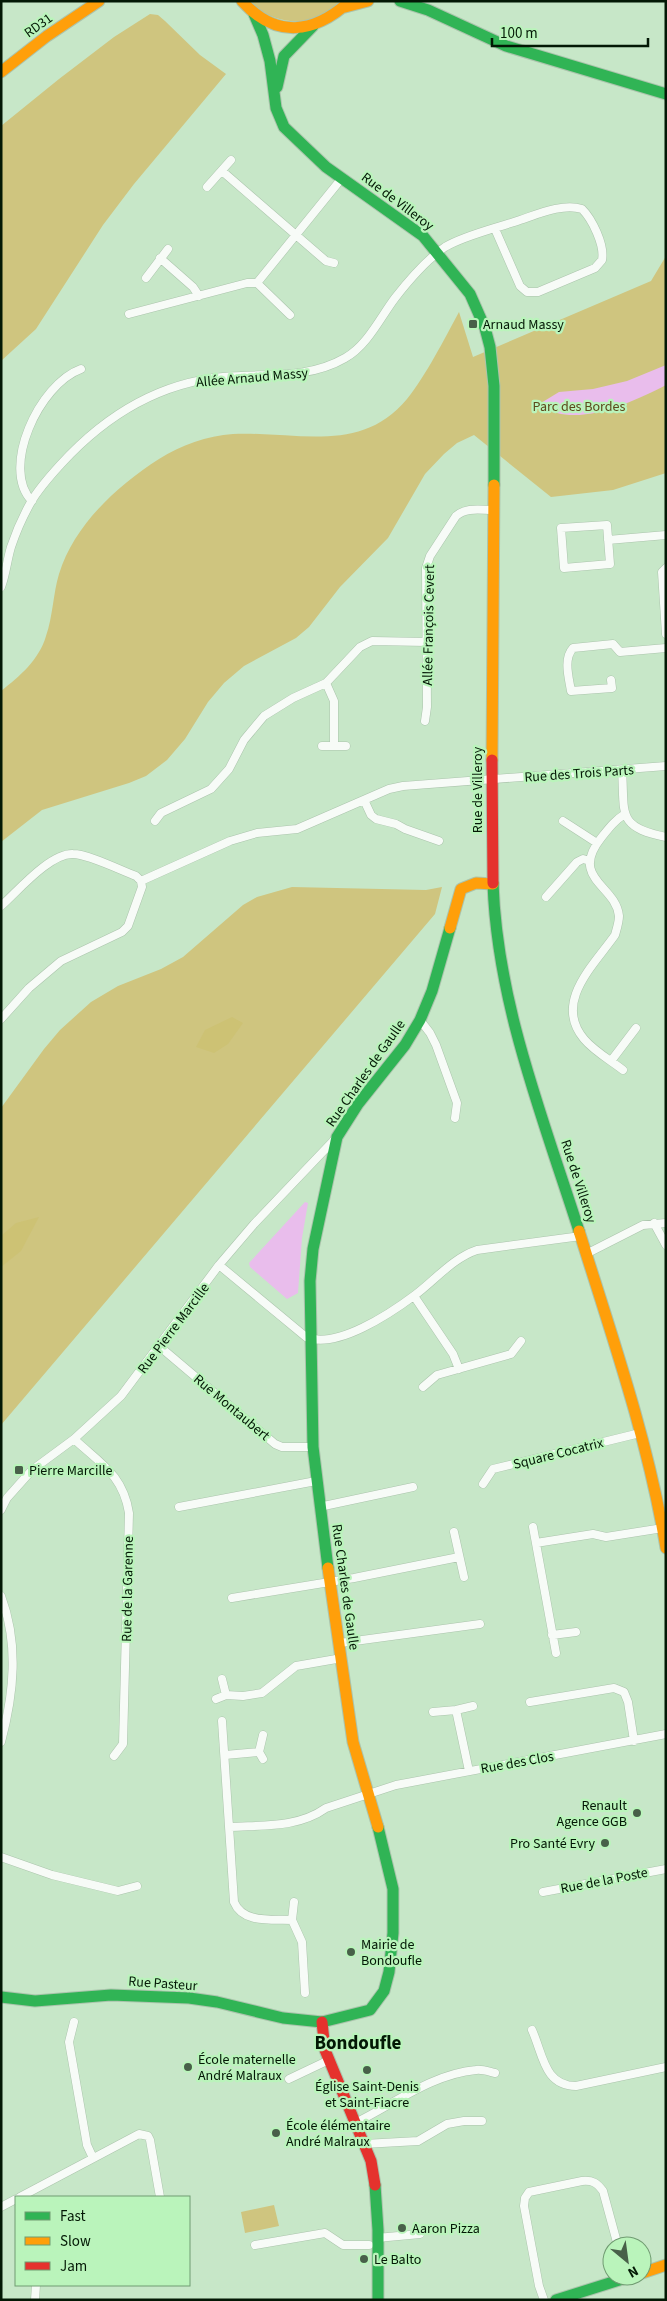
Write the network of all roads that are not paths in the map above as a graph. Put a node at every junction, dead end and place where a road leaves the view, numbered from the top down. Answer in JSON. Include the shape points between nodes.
{"nodes":[{"id":1,"x":242,"y":1,"type":"edge"},
{"id":2,"x":368,"y":1,"type":"edge"},
{"id":3,"x":400,"y":1,"type":"edge"},
{"id":4,"x":416,"y":1,"type":"edge"},
{"id":5,"x":98,"y":2,"type":"edge"},
{"id":6,"x":347,"y":4,"type":"edge"},
{"id":7,"x":428,"y":10,"type":"junction"},
{"id":8,"x":254,"y":14,"type":"junction"},
{"id":9,"x":313,"y":26,"type":"junction"},
{"id":10,"x":1,"y":72,"type":"edge"},
{"id":11,"x":666,"y":94,"type":"edge"},
{"id":12,"x":275,"y":98,"type":"junction"},
{"id":13,"x":231,"y":160,"type":"dead end"},
{"id":14,"x":222,"y":171,"type":"junction"},
{"id":15,"x":342,"y":178,"type":"junction"},
{"id":16,"x":207,"y":187,"type":"dead end"},
{"id":17,"x":495,"y":229,"type":"junction"},
{"id":18,"x":296,"y":235,"type":"junction"},
{"id":19,"x":168,"y":249,"type":"dead end"},
{"id":20,"x":438,"y":253,"type":"junction"},
{"id":21,"x":160,"y":258,"type":"junction"},
{"id":22,"x":334,"y":263,"type":"dead end"},
{"id":23,"x":146,"y":278,"type":"dead end"},
{"id":24,"x":258,"y":283,"type":"junction"},
{"id":25,"x":199,"y":296,"type":"junction"},
{"id":26,"x":129,"y":314,"type":"dead end"},
{"id":27,"x":290,"y":315,"type":"dead end"},
{"id":28,"x":81,"y":369,"type":"dead end"},
{"id":29,"x":21,"y":426,"type":"dead end"},
{"id":30,"x":15,"y":488,"type":"dead end"},
{"id":31,"x":32,"y":501,"type":"junction"},
{"id":32,"x":493,"y":510,"type":"junction"},
{"id":33,"x":666,"y":535,"type":"edge"},
{"id":34,"x":608,"y":540,"type":"junction"},
{"id":35,"x":666,"y":568,"type":"edge"},
{"id":36,"x":1,"y":587,"type":"edge"},
{"id":37,"x":666,"y":634,"type":"edge"},
{"id":38,"x":427,"y":642,"type":"junction"},
{"id":39,"x":666,"y":648,"type":"edge"},
{"id":40,"x":611,"y":680,"type":"dead end"},
{"id":41,"x":326,"y":683,"type":"junction"},
{"id":42,"x":425,"y":721,"type":"dead end"},
{"id":43,"x":322,"y":746,"type":"dead end"},
{"id":44,"x":334,"y":746,"type":"junction"},
{"id":45,"x":346,"y":746,"type":"dead end"},
{"id":46,"x":666,"y":766,"type":"edge"},
{"id":47,"x":622,"y":770,"type":"junction"},
{"id":48,"x":492,"y":778,"type":"junction"},
{"id":49,"x":364,"y":800,"type":"junction"},
{"id":50,"x":625,"y":814,"type":"junction"},
{"id":51,"x":563,"y":821,"type":"dead end"},
{"id":52,"x":155,"y":822,"type":"dead end"},
{"id":53,"x":666,"y":837,"type":"edge"},
{"id":54,"x":439,"y":841,"type":"dead end"},
{"id":55,"x":597,"y":843,"type":"junction"},
{"id":56,"x":590,"y":861,"type":"junction"},
{"id":57,"x":141,"y":881,"type":"junction"},
{"id":58,"x":493,"y":884,"type":"junction"},
{"id":59,"x":546,"y":897,"type":"dead end"},
{"id":60,"x":1,"y":906,"type":"edge"},
{"id":61,"x":1,"y":1019,"type":"edge"},
{"id":62,"x":420,"y":1020,"type":"junction"},
{"id":63,"x":636,"y":1028,"type":"dead end"},
{"id":64,"x":611,"y":1061,"type":"junction"},
{"id":65,"x":623,"y":1070,"type":"dead end"},
{"id":66,"x":455,"y":1118,"type":"dead end"},
{"id":67,"x":337,"y":1137,"type":"junction"},
{"id":68,"x":654,"y":1223,"type":"junction"},
{"id":69,"x":666,"y":1223,"type":"edge"},
{"id":70,"x":580,"y":1236,"type":"junction"},
{"id":71,"x":666,"y":1245,"type":"edge"},
{"id":72,"x":586,"y":1254,"type":"junction"},
{"id":73,"x":219,"y":1265,"type":"junction"},
{"id":74,"x":414,"y":1296,"type":"junction"},
{"id":75,"x":311,"y":1339,"type":"junction"},
{"id":76,"x":522,"y":1341,"type":"dead end"},
{"id":77,"x":159,"y":1346,"type":"junction"},
{"id":78,"x":459,"y":1368,"type":"junction"},
{"id":79,"x":423,"y":1387,"type":"dead end"},
{"id":80,"x":640,"y":1433,"type":"junction"},
{"id":81,"x":74,"y":1439,"type":"junction"},
{"id":82,"x":313,"y":1447,"type":"junction"},
{"id":83,"x":402,"y":1480,"type":"dead end"},
{"id":84,"x":316,"y":1481,"type":"junction"},
{"id":85,"x":484,"y":1484,"type":"dead end"},
{"id":86,"x":413,"y":1487,"type":"dead end"},
{"id":87,"x":402,"y":1490,"type":"junction"},
{"id":88,"x":663,"y":1506,"type":"edge"},
{"id":89,"x":179,"y":1507,"type":"dead end"},
{"id":90,"x":319,"y":1507,"type":"junction"},
{"id":91,"x":1,"y":1510,"type":"edge"},
{"id":92,"x":533,"y":1527,"type":"dead end"},
{"id":93,"x":663,"y":1528,"type":"junction"},
{"id":94,"x":454,"y":1532,"type":"dead end"},
{"id":95,"x":536,"y":1543,"type":"junction"},
{"id":96,"x":666,"y":1548,"type":"edge"},
{"id":97,"x":458,"y":1557,"type":"junction"},
{"id":98,"x":464,"y":1576,"type":"dead end"},
{"id":99,"x":330,"y":1581,"type":"junction"},
{"id":100,"x":1,"y":1596,"type":"edge"},
{"id":101,"x":232,"y":1598,"type":"dead end"},
{"id":102,"x":480,"y":1624,"type":"dead end"},
{"id":103,"x":576,"y":1632,"type":"dead end"},
{"id":104,"x":552,"y":1636,"type":"junction"},
{"id":105,"x":340,"y":1642,"type":"junction"},
{"id":106,"x":556,"y":1653,"type":"dead end"},
{"id":107,"x":342,"y":1658,"type":"junction"},
{"id":108,"x":222,"y":1679,"type":"dead end"},
{"id":109,"x":226,"y":1695,"type":"junction"},
{"id":110,"x":216,"y":1699,"type":"dead end"},
{"id":111,"x":530,"y":1702,"type":"dead end"},
{"id":112,"x":473,"y":1706,"type":"dead end"},
{"id":113,"x":456,"y":1710,"type":"junction"},
{"id":114,"x":433,"y":1712,"type":"dead end"},
{"id":115,"x":222,"y":1721,"type":"dead end"},
{"id":116,"x":666,"y":1734,"type":"edge"},
{"id":117,"x":263,"y":1735,"type":"dead end"},
{"id":118,"x":634,"y":1740,"type":"junction"},
{"id":119,"x":1,"y":1742,"type":"edge"},
{"id":120,"x":114,"y":1756,"type":"dead end"},
{"id":121,"x":225,"y":1756,"type":"junction"},
{"id":122,"x":469,"y":1771,"type":"junction"},
{"id":123,"x":368,"y":1793,"type":"junction"},
{"id":124,"x":230,"y":1827,"type":"junction"},
{"id":125,"x":1,"y":1857,"type":"edge"},
{"id":126,"x":666,"y":1869,"type":"edge"},
{"id":127,"x":137,"y":1886,"type":"dead end"},
{"id":128,"x":543,"y":1892,"type":"dead end"},
{"id":129,"x":294,"y":1902,"type":"dead end"},
{"id":130,"x":292,"y":1920,"type":"junction"},
{"id":131,"x":305,"y":1993,"type":"dead end"},
{"id":132,"x":1,"y":1997,"type":"edge"},
{"id":133,"x":74,"y":2022,"type":"dead end"},
{"id":134,"x":322,"y":2022,"type":"junction"},
{"id":135,"x":532,"y":2030,"type":"dead end"},
{"id":136,"x":329,"y":2060,"type":"junction"},
{"id":137,"x":666,"y":2067,"type":"edge"},
{"id":138,"x":496,"y":2073,"type":"dead end"},
{"id":139,"x":289,"y":2079,"type":"dead end"},
{"id":140,"x":482,"y":2121,"type":"dead end"},
{"id":141,"x":355,"y":2123,"type":"junction"},
{"id":142,"x":364,"y":2144,"type":"junction"},
{"id":143,"x":93,"y":2158,"type":"junction"},
{"id":144,"x":25,"y":2196,"type":"edge"},
{"id":145,"x":160,"y":2196,"type":"edge"},
{"id":146,"x":15,"y":2200,"type":"edge"},
{"id":147,"x":1,"y":2208,"type":"edge"},
{"id":148,"x":420,"y":2234,"type":"dead end"},
{"id":149,"x":615,"y":2236,"type":"edge"},
{"id":150,"x":373,"y":2242,"type":"junction"},
{"id":151,"x":254,"y":2244,"type":"dead end"},
{"id":152,"x":666,"y":2265,"type":"edge"},
{"id":153,"x":652,"y":2270,"type":"edge"},
{"id":154,"x":602,"y":2285,"type":"edge"},
{"id":155,"x":36,"y":2286,"type":"edge"},
{"id":156,"x":35,"y":2300,"type":"edge"},
{"id":157,"x":378,"y":2300,"type":"edge"},
{"id":158,"x":544,"y":2300,"type":"edge"},
{"id":159,"x":556,"y":2300,"type":"edge"}],
"edges":[{"from":1,"to":8,"type":"street"},
{"from":2,"to":6,"type":"street"},
{"from":3,"to":7,"type":"street"},
{"from":4,"to":7,"type":"street"},
{"from":5,"to":10,"type":"street","name":"RD31","number":"RD31"},
{"from":6,"to":9,"type":"street","via":[[324,22]]},
{"from":7,"to":11,"type":"street","via":[[506,46]]},
{"from":8,"to":9,"type":"street","via":[[266,22],[283,26]]},
{"from":8,"to":12,"type":"street","name":"Rue de Villeroy","via":[[270,62]]},
{"from":9,"to":12,"type":"street","name":"Rue de Villeroy","via":[[284,56]]},
{"from":12,"to":15,"type":"street","name":"Rue de Villeroy","via":[[284,127],[320,162]]},
{"from":13,"to":14,"type":"street"},
{"from":14,"to":16,"type":"street"},
{"from":14,"to":18,"type":"street"},
{"from":15,"to":18,"type":"street"},
{"from":15,"to":20,"type":"street","name":"Rue de Villeroy","via":[[412,228]]},
{"from":17,"to":17,"type":"street","name":"Allée Arnaud Massy","via":[[558,209],[576,208],[590,220],[602,247],[602,260],[595,268],[538,292],[527,292],[520,286]]},
{"from":17,"to":20,"type":"street","name":"Allée Arnaud Massy","via":[[454,243]]},
{"from":18,"to":22,"type":"street"},
{"from":18,"to":24,"type":"street"},
{"from":19,"to":21,"type":"street"},
{"from":20,"to":31,"type":"street","name":"Allée Arnaud Massy","via":[[396,297],[362,344],[346,358],[325,368],[303,373],[211,378],[162,390],[129,406],[97,429],[56,470]]},
{"from":20,"to":32,"type":"street","name":"Rue de Villeroy","via":[[466,286],[480,314],[490,346],[494,386]]},
{"from":21,"to":23,"type":"street"},
{"from":21,"to":25,"type":"street"},
{"from":24,"to":25,"type":"street"},
{"from":24,"to":27,"type":"street"},
{"from":25,"to":26,"type":"street"},
{"from":28,"to":29,"type":"street","via":[[67,374],[50,390]]},
{"from":30,"to":31,"type":"street","via":[[20,495]]},
{"from":31,"to":36,"type":"street","name":"Allée Arnaud Massy","via":[[11,547]]},
{"from":32,"to":38,"type":"street","name":"Allée François Cevert","via":[[461,512],[430,556],[426,568]]},
{"from":32,"to":48,"type":"street","name":"Rue de Villeroy"},
{"from":33,"to":34,"type":"street"},
{"from":34,"to":34,"type":"street","via":[[607,525],[561,528],[564,568],[610,564]]},
{"from":35,"to":37,"type":"street","via":[[662,572]]},
{"from":38,"to":41,"type":"street","via":[[366,643]]},
{"from":38,"to":42,"type":"street","name":"Allée François Cevert","via":[[428,707]]},
{"from":39,"to":40,"type":"street","via":[[620,652],[613,644],[573,648],[569,652],[571,692],[612,688]]},
{"from":41,"to":44,"type":"street","via":[[334,701]]},
{"from":41,"to":52,"type":"street","via":[[276,707],[252,729],[220,780],[199,796],[161,813]]},
{"from":43,"to":44,"type":"street"},
{"from":44,"to":45,"type":"street"},
{"from":46,"to":47,"type":"street","name":"Rue des Trois Parts"},
{"from":47,"to":48,"type":"street","name":"Rue des Trois Parts"},
{"from":47,"to":50,"type":"street"},
{"from":48,"to":49,"type":"street","name":"Rue des Trois Parts","via":[[402,786]]},
{"from":48,"to":58,"type":"street","name":"Rue de Villeroy"},
{"from":49,"to":54,"type":"street","via":[[376,819]]},
{"from":49,"to":57,"type":"street","name":"Rue des Trois Parts","via":[[297,829],[257,833],[230,841]]},
{"from":50,"to":53,"type":"street","via":[[638,830]]},
{"from":50,"to":55,"type":"street","via":[[615,820]]},
{"from":51,"to":55,"type":"street"},
{"from":55,"to":56,"type":"street"},
{"from":56,"to":59,"type":"street","via":[[583,859],[577,862]]},
{"from":56,"to":64,"type":"street","via":[[595,879],[616,906],[618,925],[615,935],[575,992],[572,1016],[584,1039]]},
{"from":57,"to":60,"type":"street","via":[[136,876],[81,855],[65,854],[49,863]]},
{"from":57,"to":61,"type":"street","via":[[136,906],[122,932],[60,961]]},
{"from":58,"to":62,"type":"street","name":"Rue Charles de Gaulle","via":[[476,883],[461,890],[432,992]]},
{"from":58,"to":70,"type":"street","name":"Rue de Villeroy","via":[[501,960],[520,1046]]},
{"from":62,"to":66,"type":"street","via":[[436,1045],[457,1104]]},
{"from":62,"to":67,"type":"street","name":"Rue Charles de Gaulle"},
{"from":63,"to":64,"type":"street"},
{"from":64,"to":65,"type":"street"},
{"from":67,"to":73,"type":"street","name":"Rue Pierre Marcille"},
{"from":67,"to":75,"type":"street","name":"Rue Charles de Gaulle","via":[[312,1249]]},
{"from":68,"to":69,"type":"street"},
{"from":68,"to":71,"type":"street"},
{"from":68,"to":72,"type":"street","via":[[643,1225]]},
{"from":70,"to":72,"type":"street","name":"Rue de Villeroy"},
{"from":70,"to":74,"type":"street","via":[[465,1254]]},
{"from":72,"to":80,"type":"street","name":"Rue de Villeroy"},
{"from":73,"to":75,"type":"street","via":[[297,1331]]},
{"from":73,"to":77,"type":"street","name":"Rue Pierre Marcille"},
{"from":74,"to":75,"type":"street","via":[[356,1330],[335,1338]]},
{"from":74,"to":78,"type":"street"},
{"from":75,"to":82,"type":"street","name":"Rue Charles de Gaulle"},
{"from":76,"to":78,"type":"street","via":[[511,1354]]},
{"from":77,"to":81,"type":"street","name":"Rue Pierre Marcille","via":[[121,1396]]},
{"from":77,"to":82,"type":"street","name":"Rue Montaubert","via":[[275,1444]]},
{"from":78,"to":79,"type":"street","via":[[437,1375]]},
{"from":80,"to":85,"type":"street","name":"Square Cocatrix","via":[[493,1469]]},
{"from":80,"to":88,"type":"street","name":"Rue de Villeroy"},
{"from":81,"to":91,"type":"street","name":"Rue Pierre Marcille","via":[[32,1470]]},
{"from":81,"to":120,"type":"street","name":"Rue de la Garenne","via":[[117,1479],[123,1488],[129,1513],[123,1744]]},
{"from":82,"to":84,"type":"street","name":"Rue Charles de Gaulle"},
{"from":83,"to":87,"type":"street"},
{"from":84,"to":89,"type":"street"},
{"from":84,"to":90,"type":"street","name":"Rue Charles de Gaulle"},
{"from":86,"to":87,"type":"street"},
{"from":87,"to":90,"type":"street"},
{"from":88,"to":93,"type":"street","name":"Rue de Villeroy"},
{"from":90,"to":99,"type":"street","name":"Rue Charles de Gaulle"},
{"from":92,"to":95,"type":"street"},
{"from":93,"to":95,"type":"street","via":[[606,1538],[593,1534]]},
{"from":93,"to":96,"type":"street","name":"Rue de Villeroy"},
{"from":94,"to":97,"type":"street"},
{"from":95,"to":104,"type":"street"},
{"from":97,"to":98,"type":"street"},
{"from":97,"to":99,"type":"street"},
{"from":99,"to":101,"type":"street"},
{"from":99,"to":105,"type":"street","name":"Rue Charles de Gaulle"},
{"from":100,"to":119,"type":"street","via":[[12,1628],[14,1648],[8,1716]]},
{"from":102,"to":105,"type":"street"},
{"from":103,"to":104,"type":"street"},
{"from":104,"to":106,"type":"street"},
{"from":105,"to":107,"type":"street","name":"Rue Charles de Gaulle"},
{"from":107,"to":109,"type":"street","via":[[296,1666],[262,1693]]},
{"from":107,"to":123,"type":"street","name":"Rue Charles de Gaulle","via":[[353,1742]]},
{"from":108,"to":109,"type":"street"},
{"from":109,"to":110,"type":"street"},
{"from":111,"to":118,"type":"street","via":[[614,1688],[624,1692],[628,1702]]},
{"from":112,"to":113,"type":"street"},
{"from":113,"to":114,"type":"street"},
{"from":113,"to":122,"type":"street"},
{"from":115,"to":121,"type":"street"},
{"from":116,"to":118,"type":"street","name":"Rue des Clos"},
{"from":117,"to":121,"type":"street","via":[[261,1756]]},
{"from":118,"to":122,"type":"street","name":"Rue des Clos"},
{"from":121,"to":124,"type":"street"},
{"from":122,"to":123,"type":"street","name":"Rue des Clos"},
{"from":123,"to":124,"type":"street","name":"Rue des Clos","via":[[296,1822]]},
{"from":123,"to":134,"type":"street","name":"Rue Charles de Gaulle","via":[[393,1889],[389,1972],[384,1991],[374,2006],[361,2013]]},
{"from":124,"to":130,"type":"street","via":[[237,1909],[246,1917]]},
{"from":125,"to":127,"type":"street","via":[[52,1876],[118,1891]]},
{"from":126,"to":128,"type":"street","name":"Rue de la Poste"},
{"from":129,"to":130,"type":"street"},
{"from":130,"to":131,"type":"street","via":[[302,1942]]},
{"from":132,"to":134,"type":"street","name":"Rue Pasteur","via":[[35,2002],[111,1995],[189,1998],[283,2018]]},
{"from":133,"to":143,"type":"street","via":[[69,2042],[87,2145]]},
{"from":134,"to":136,"type":"street"},
{"from":135,"to":137,"type":"street","via":[[548,2073],[563,2085],[576,2086]]},
{"from":136,"to":139,"type":"street"},
{"from":136,"to":141,"type":"street"},
{"from":138,"to":141,"type":"street","via":[[478,2069],[444,2078],[407,2093]]},
{"from":140,"to":142,"type":"street","via":[[447,2124],[418,2141]]},
{"from":141,"to":142,"type":"street"},
{"from":142,"to":150,"type":"street","via":[[375,2176],[378,2207]]},
{"from":143,"to":144,"type":"street"},
{"from":143,"to":145,"type":"street","via":[[139,2134],[148,2136]]},
{"from":146,"to":147,"type":"street"},
{"from":148,"to":150,"type":"street"},
{"from":149,"to":158,"type":"street","via":[[602,2191],[591,2180],[529,2192],[524,2206]]},
{"from":150,"to":151,"type":"street","via":[[343,2245],[325,2233]]},
{"from":150,"to":157,"type":"street"},
{"from":152,"to":153,"type":"street"},
{"from":154,"to":159,"type":"street"},
{"from":155,"to":156,"type":"street"}]}
